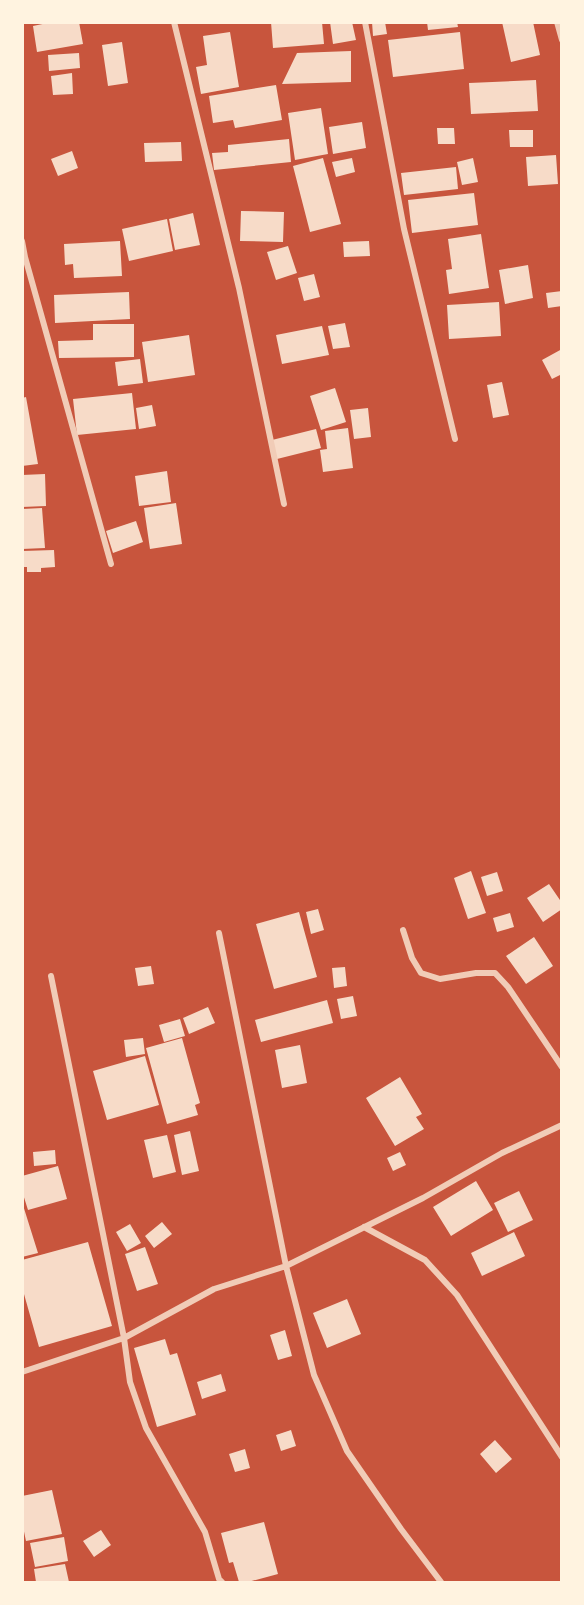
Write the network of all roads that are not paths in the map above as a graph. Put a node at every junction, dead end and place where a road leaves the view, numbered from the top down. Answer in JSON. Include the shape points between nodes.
{"nodes":[{"id":1,"x":174,"y":22,"type":"edge"},
{"id":2,"x":365,"y":22,"type":"edge"},
{"id":3,"x":557,"y":22,"type":"edge"},
{"id":4,"x":561,"y":40,"type":"edge"},
{"id":5,"x":22,"y":241,"type":"edge"},
{"id":6,"x":455,"y":439,"type":"dead end"},
{"id":7,"x":284,"y":504,"type":"dead end"},
{"id":8,"x":111,"y":564,"type":"dead end"},
{"id":9,"x":403,"y":930,"type":"dead end"},
{"id":10,"x":219,"y":933,"type":"dead end"},
{"id":11,"x":51,"y":976,"type":"dead end"},
{"id":12,"x":561,"y":1067,"type":"edge"},
{"id":13,"x":561,"y":1125,"type":"edge"},
{"id":14,"x":364,"y":1227,"type":"junction"},
{"id":15,"x":286,"y":1266,"type":"junction"},
{"id":16,"x":124,"y":1338,"type":"junction"},
{"id":17,"x":22,"y":1372,"type":"edge"},
{"id":18,"x":561,"y":1456,"type":"edge"},
{"id":19,"x":222,"y":1582,"type":"edge"},
{"id":20,"x":441,"y":1582,"type":"edge"}],
"edges":[{"from":1,"to":7,"type":"street","via":[[239,288]]},
{"from":2,"to":6,"type":"street","via":[[404,229]]},
{"from":3,"to":4,"type":"street"},
{"from":5,"to":8,"type":"street"},
{"from":9,"to":12,"type":"street","via":[[421,973],[440,980],[495,973]]},
{"from":10,"to":15,"type":"street"},
{"from":11,"to":16,"type":"street"},
{"from":13,"to":14,"type":"street"},
{"from":14,"to":15,"type":"street"},
{"from":14,"to":18,"type":"street","via":[[425,1260],[457,1295]]},
{"from":15,"to":16,"type":"street","via":[[214,1289]]},
{"from":15,"to":20,"type":"street","via":[[314,1375],[347,1451]]},
{"from":16,"to":17,"type":"street"},
{"from":16,"to":19,"type":"street","via":[[130,1382],[146,1428],[205,1532]]}]}
